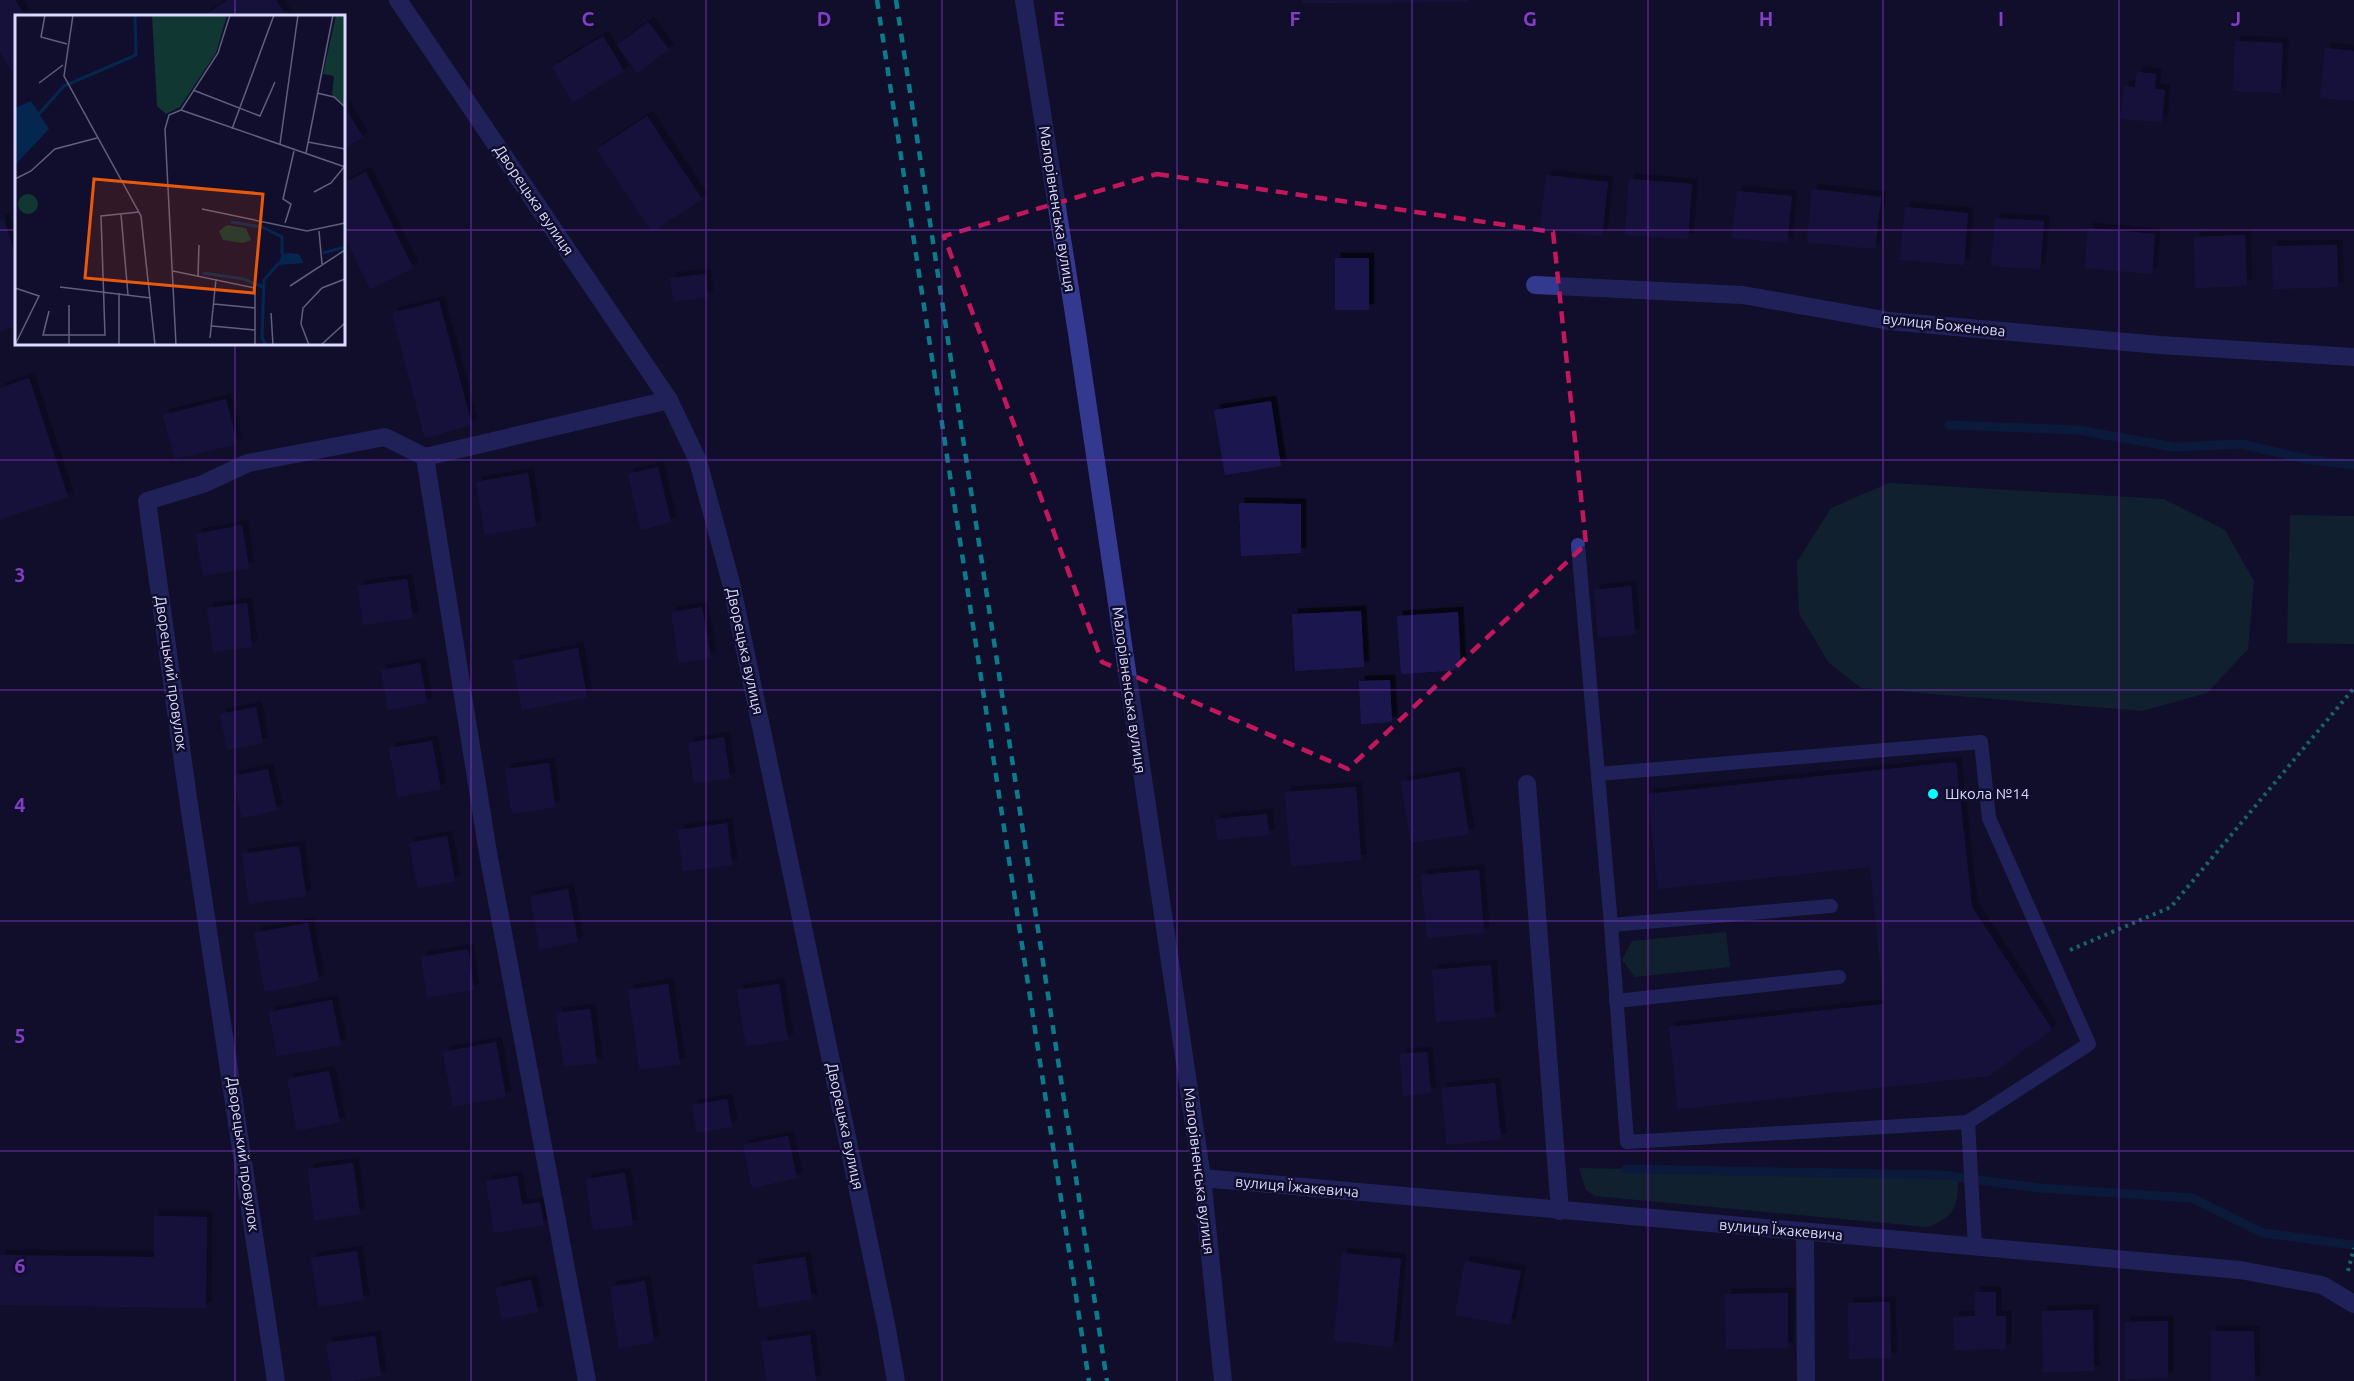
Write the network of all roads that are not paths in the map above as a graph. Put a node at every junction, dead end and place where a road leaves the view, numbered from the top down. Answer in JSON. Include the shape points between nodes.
{"nodes":[{"id":1,"x":398,"y":0,"type":"edge"},
{"id":2,"x":1024,"y":0,"type":"edge"},
{"id":3,"x":1534,"y":285,"type":"dead end"},
{"id":4,"x":2354,"y":357,"type":"edge"},
{"id":5,"x":669,"y":400,"type":"junction"},
{"id":6,"x":425,"y":457,"type":"junction"},
{"id":7,"x":1578,"y":544,"type":"dead end"},
{"id":8,"x":1598,"y":774,"type":"junction"},
{"id":9,"x":1527,"y":784,"type":"dead end"},
{"id":10,"x":1831,"y":906,"type":"dead end"},
{"id":11,"x":1611,"y":925,"type":"junction"},
{"id":12,"x":1839,"y":977,"type":"dead end"},
{"id":13,"x":1616,"y":1001,"type":"junction"},
{"id":14,"x":1968,"y":1122,"type":"junction"},
{"id":15,"x":1202,"y":1178,"type":"junction"},
{"id":16,"x":1560,"y":1210,"type":"junction"},
{"id":17,"x":1805,"y":1232,"type":"junction"},
{"id":18,"x":1975,"y":1247,"type":"junction"},
{"id":19,"x":2354,"y":1304,"type":"edge"},
{"id":20,"x":276,"y":1381,"type":"edge"},
{"id":21,"x":587,"y":1381,"type":"edge"},
{"id":22,"x":896,"y":1381,"type":"edge"},
{"id":23,"x":1223,"y":1381,"type":"edge"},
{"id":24,"x":1806,"y":1381,"type":"edge"}],
"edges":[{"from":1,"to":5,"type":"street","name":"Дворецька вулиця"},
{"from":2,"to":15,"type":"street","name":"Малорівненська вулиця"},
{"from":3,"to":4,"type":"street","name":"вулиця Боженова","via":[[1743,295],[1889,321],[2160,345]]},
{"from":5,"to":6,"type":"street"},
{"from":5,"to":22,"type":"street","name":"Дворецька вулиця","via":[[698,461],[731,584]]},
{"from":6,"to":20,"type":"street","name":"Дворецький провулок","via":[[385,437],[248,463],[203,484],[147,501]]},
{"from":6,"to":21,"type":"street","via":[[488,853]]},
{"from":7,"to":8,"type":"lane"},
{"from":8,"to":11,"type":"lane"},
{"from":8,"to":14,"type":"lane","via":[[1981,742],[1989,818],[2089,1044]]},
{"from":9,"to":16,"type":"street"},
{"from":10,"to":11,"type":"lane"},
{"from":11,"to":13,"type":"lane"},
{"from":12,"to":13,"type":"lane"},
{"from":13,"to":14,"type":"lane","via":[[1627,1142]]},
{"from":14,"to":18,"type":"lane"},
{"from":15,"to":16,"type":"street","name":"вулиця Їжакевича"},
{"from":15,"to":23,"type":"street","name":"Малорівненська вулиця"},
{"from":16,"to":17,"type":"street","name":"вулиця Їжакевича"},
{"from":17,"to":18,"type":"street","name":"вулиця Їжакевича"},
{"from":17,"to":24,"type":"street"},
{"from":18,"to":19,"type":"street","name":"вулиця Їжакевича","via":[[2240,1270],[2322,1285]]}]}
